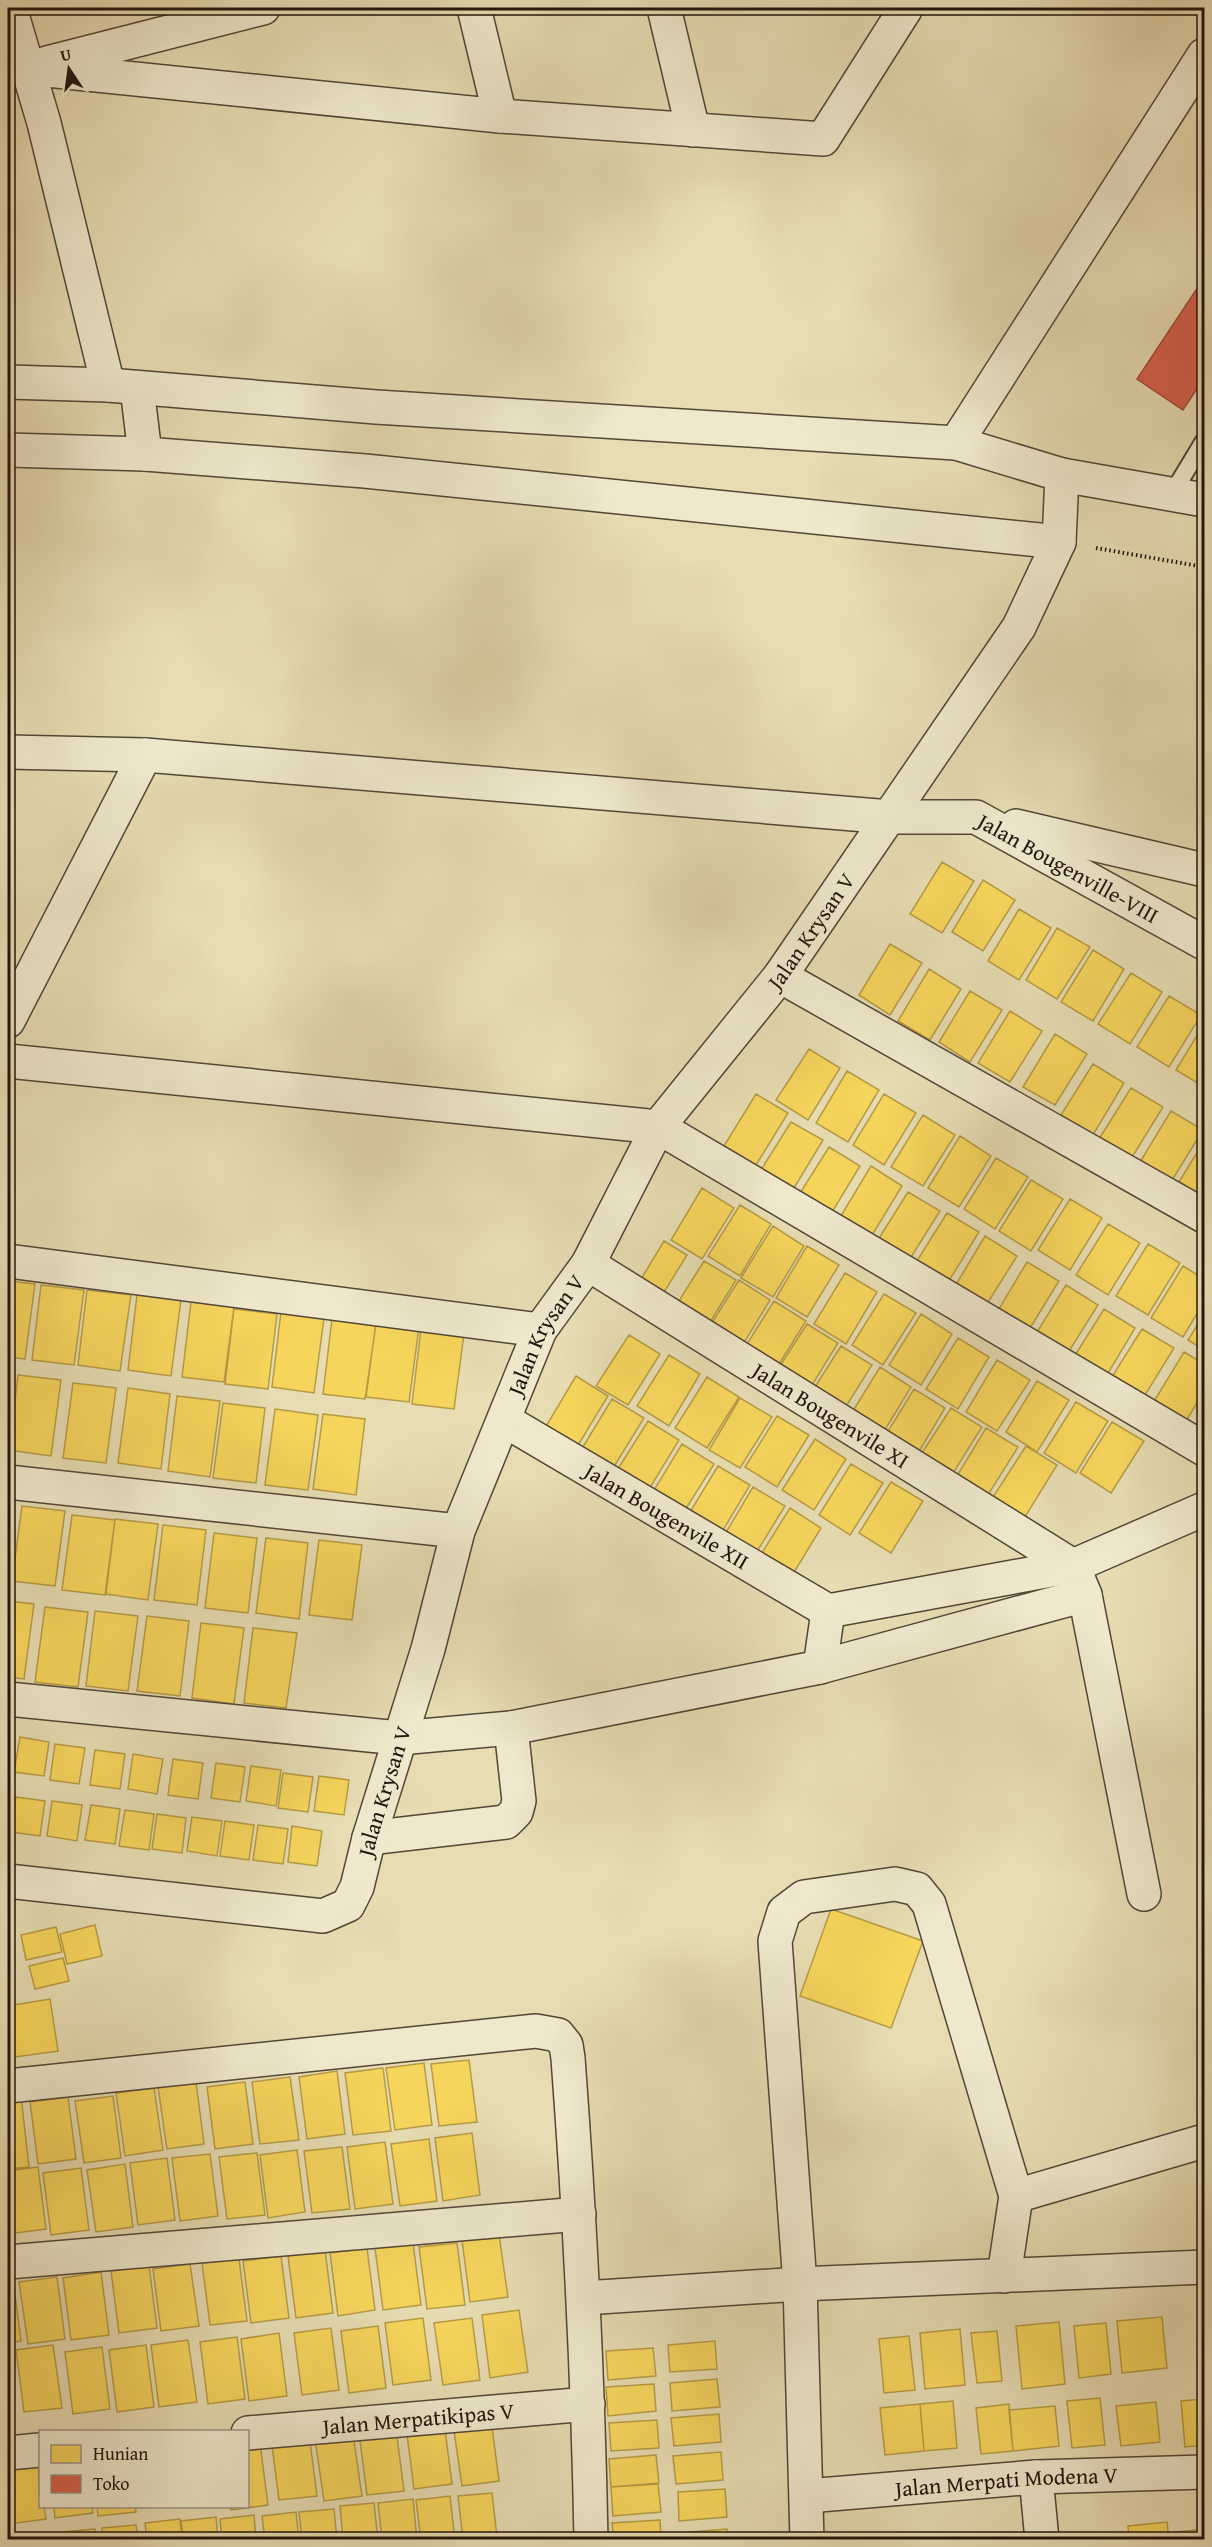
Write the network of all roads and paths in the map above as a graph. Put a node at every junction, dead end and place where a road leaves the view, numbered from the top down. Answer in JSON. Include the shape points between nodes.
{"nodes":[{"id":1,"x":10,"y":8,"type":"edge"},
{"id":2,"x":263,"y":8,"type":"edge"},
{"id":3,"x":474,"y":8,"type":"edge"},
{"id":4,"x":664,"y":8,"type":"edge"},
{"id":5,"x":875,"y":8,"type":"edge"},
{"id":6,"x":906,"y":8,"type":"edge"},
{"id":7,"x":884,"y":43,"type":"junction"},
{"id":8,"x":1204,"y":55,"type":"edge"},
{"id":9,"x":17,"y":70,"type":"edge"},
{"id":10,"x":500,"y":116,"type":"junction"},
{"id":11,"x":693,"y":130,"type":"junction"},
{"id":12,"x":8,"y":382,"type":"edge"},
{"id":13,"x":122,"y":386,"type":"junction"},
{"id":14,"x":1204,"y":441,"type":"edge"},
{"id":15,"x":956,"y":443,"type":"junction"},
{"id":16,"x":8,"y":450,"type":"edge"},
{"id":17,"x":145,"y":454,"type":"junction"},
{"id":18,"x":1062,"y":475,"type":"junction"},
{"id":19,"x":1172,"y":494,"type":"junction"},
{"id":20,"x":1204,"y":500,"type":"edge"},
{"id":21,"x":1059,"y":542,"type":"junction"},
{"id":22,"x":1204,"y":567,"type":"edge"},
{"id":23,"x":8,"y":752,"type":"edge"},
{"id":24,"x":145,"y":755,"type":"junction"},
{"id":25,"x":890,"y":817,"type":"junction"},
{"id":26,"x":976,"y":817,"type":"junction"},
{"id":27,"x":1204,"y":870,"type":"edge"},
{"id":28,"x":1204,"y":943,"type":"edge"},
{"id":29,"x":780,"y":976,"type":"junction"},
{"id":30,"x":8,"y":1021,"type":"edge"},
{"id":31,"x":8,"y":1061,"type":"edge"},
{"id":32,"x":658,"y":1127,"type":"junction"},
{"id":33,"x":1204,"y":1216,"type":"edge"},
{"id":34,"x":8,"y":1261,"type":"edge"},
{"id":35,"x":588,"y":1264,"type":"junction"},
{"id":36,"x":540,"y":1330,"type":"junction"},
{"id":37,"x":504,"y":1420,"type":"junction"},
{"id":38,"x":1204,"y":1449,"type":"edge"},
{"id":39,"x":8,"y":1482,"type":"edge"},
{"id":40,"x":1204,"y":1509,"type":"edge"},
{"id":41,"x":459,"y":1532,"type":"junction"},
{"id":42,"x":1079,"y":1581,"type":"junction"},
{"id":43,"x":828,"y":1611,"type":"junction"},
{"id":44,"x":820,"y":1667,"type":"junction"},
{"id":45,"x":8,"y":1699,"type":"edge"},
{"id":46,"x":511,"y":1728,"type":"junction"},
{"id":47,"x":399,"y":1738,"type":"junction"},
{"id":48,"x":369,"y":1838,"type":"junction"},
{"id":49,"x":8,"y":1881,"type":"edge"},
{"id":50,"x":1143,"y":1894,"type":"dead end"},
{"id":51,"x":8,"y":2086,"type":"edge"},
{"id":52,"x":1204,"y":2141,"type":"edge"},
{"id":53,"x":1016,"y":2196,"type":"junction"},
{"id":54,"x":579,"y":2214,"type":"junction"},
{"id":55,"x":8,"y":2262,"type":"edge"},
{"id":56,"x":1204,"y":2267,"type":"edge"},
{"id":57,"x":1004,"y":2276,"type":"junction"},
{"id":58,"x":800,"y":2284,"type":"junction"},
{"id":59,"x":584,"y":2298,"type":"junction"},
{"id":60,"x":588,"y":2404,"type":"junction"},
{"id":61,"x":249,"y":2433,"type":"edge"},
{"id":62,"x":39,"y":2450,"type":"edge"},
{"id":63,"x":8,"y":2453,"type":"edge"},
{"id":64,"x":1204,"y":2472,"type":"edge"},
{"id":65,"x":1036,"y":2477,"type":"junction"},
{"id":66,"x":807,"y":2496,"type":"junction"},
{"id":67,"x":591,"y":2540,"type":"edge"},
{"id":68,"x":807,"y":2540,"type":"edge"},
{"id":69,"x":1042,"y":2540,"type":"edge"}],
"edges":[{"from":1,"to":9,"type":"street"},
{"from":2,"to":9,"type":"street"},
{"from":3,"to":10,"type":"street"},
{"from":4,"to":11,"type":"street"},
{"from":5,"to":7,"type":"street"},
{"from":6,"to":7,"type":"street"},
{"from":7,"to":11,"type":"street","via":[[823,139]]},
{"from":8,"to":15,"type":"street"},
{"from":9,"to":10,"type":"street"},
{"from":9,"to":13,"type":"street","via":[[44,123]]},
{"from":10,"to":11,"type":"street"},
{"from":12,"to":13,"type":"street"},
{"from":13,"to":15,"type":"street","via":[[376,407]]},
{"from":13,"to":17,"type":"street"},
{"from":14,"to":19,"type":"lane"},
{"from":15,"to":18,"type":"street"},
{"from":16,"to":17,"type":"street"},
{"from":17,"to":21,"type":"street","via":[[365,471]]},
{"from":18,"to":19,"type":"street"},
{"from":18,"to":21,"type":"street"},
{"from":19,"to":20,"type":"street"},
{"from":21,"to":22,"type":"path"},
{"from":21,"to":25,"type":"street","name":"Jalan Krysan V","via":[[1019,627]]},
{"from":23,"to":24,"type":"street","name":"Jalan Bougenville-VIII"},
{"from":24,"to":25,"type":"street","name":"Jalan Bougenville-VIII"},
{"from":24,"to":30,"type":"street"},
{"from":25,"to":26,"type":"street","name":"Jalan Bougenville-VIII"},
{"from":25,"to":29,"type":"street","name":"Jalan Krysan V"},
{"from":26,"to":27,"type":"street"},
{"from":26,"to":28,"type":"street","name":"Jalan Bougenville-VIII"},
{"from":29,"to":32,"type":"street","name":"Jalan Krysan V"},
{"from":29,"to":33,"type":"street"},
{"from":31,"to":32,"type":"street"},
{"from":32,"to":35,"type":"street","name":"Jalan Krysan V"},
{"from":32,"to":38,"type":"street"},
{"from":34,"to":36,"type":"street"},
{"from":35,"to":36,"type":"street","name":"Jalan Krysan V"},
{"from":35,"to":42,"type":"street","name":"Jalan Bougenvile XI"},
{"from":36,"to":37,"type":"street","name":"Jalan Krysan V"},
{"from":37,"to":41,"type":"street","name":"Jalan Krysan V"},
{"from":37,"to":43,"type":"street","name":"Jalan Bougenvile XII"},
{"from":39,"to":41,"type":"street"},
{"from":40,"to":42,"type":"street"},
{"from":41,"to":47,"type":"street","name":"Jalan Krysan V","via":[[429,1649]]},
{"from":42,"to":43,"type":"street"},
{"from":42,"to":44,"type":"street"},
{"from":42,"to":50,"type":"street"},
{"from":43,"to":44,"type":"street"},
{"from":44,"to":46,"type":"street"},
{"from":45,"to":47,"type":"street"},
{"from":46,"to":47,"type":"street"},
{"from":46,"to":48,"type":"street","via":[[519,1801],[516,1812],[506,1822]]},
{"from":47,"to":48,"type":"street","name":"Jalan Krysan V"},
{"from":48,"to":49,"type":"street","name":"Jalan Krysan V","via":[[357,1887],[348,1905],[324,1916]]},
{"from":51,"to":54,"type":"street","via":[[536,2031],[558,2035],[566,2045],[568,2058]]},
{"from":52,"to":53,"type":"street"},
{"from":53,"to":57,"type":"street"},
{"from":53,"to":58,"type":"street","via":[[929,1904],[917,1889],[895,1884],[804,1897],[784,1912],[775,1941]]},
{"from":54,"to":55,"type":"street"},
{"from":54,"to":59,"type":"street"},
{"from":56,"to":57,"type":"street"},
{"from":57,"to":58,"type":"street"},
{"from":58,"to":59,"type":"street"},
{"from":58,"to":66,"type":"street"},
{"from":59,"to":60,"type":"street"},
{"from":60,"to":61,"type":"street","name":"Jalan Merpatikipas V"},
{"from":60,"to":67,"type":"street"},
{"from":62,"to":63,"type":"street"},
{"from":64,"to":65,"type":"street","name":"Jalan Merpati Modena V"},
{"from":65,"to":66,"type":"street","name":"Jalan Merpati Modena V"},
{"from":65,"to":69,"type":"street"},
{"from":66,"to":68,"type":"street"}]}
